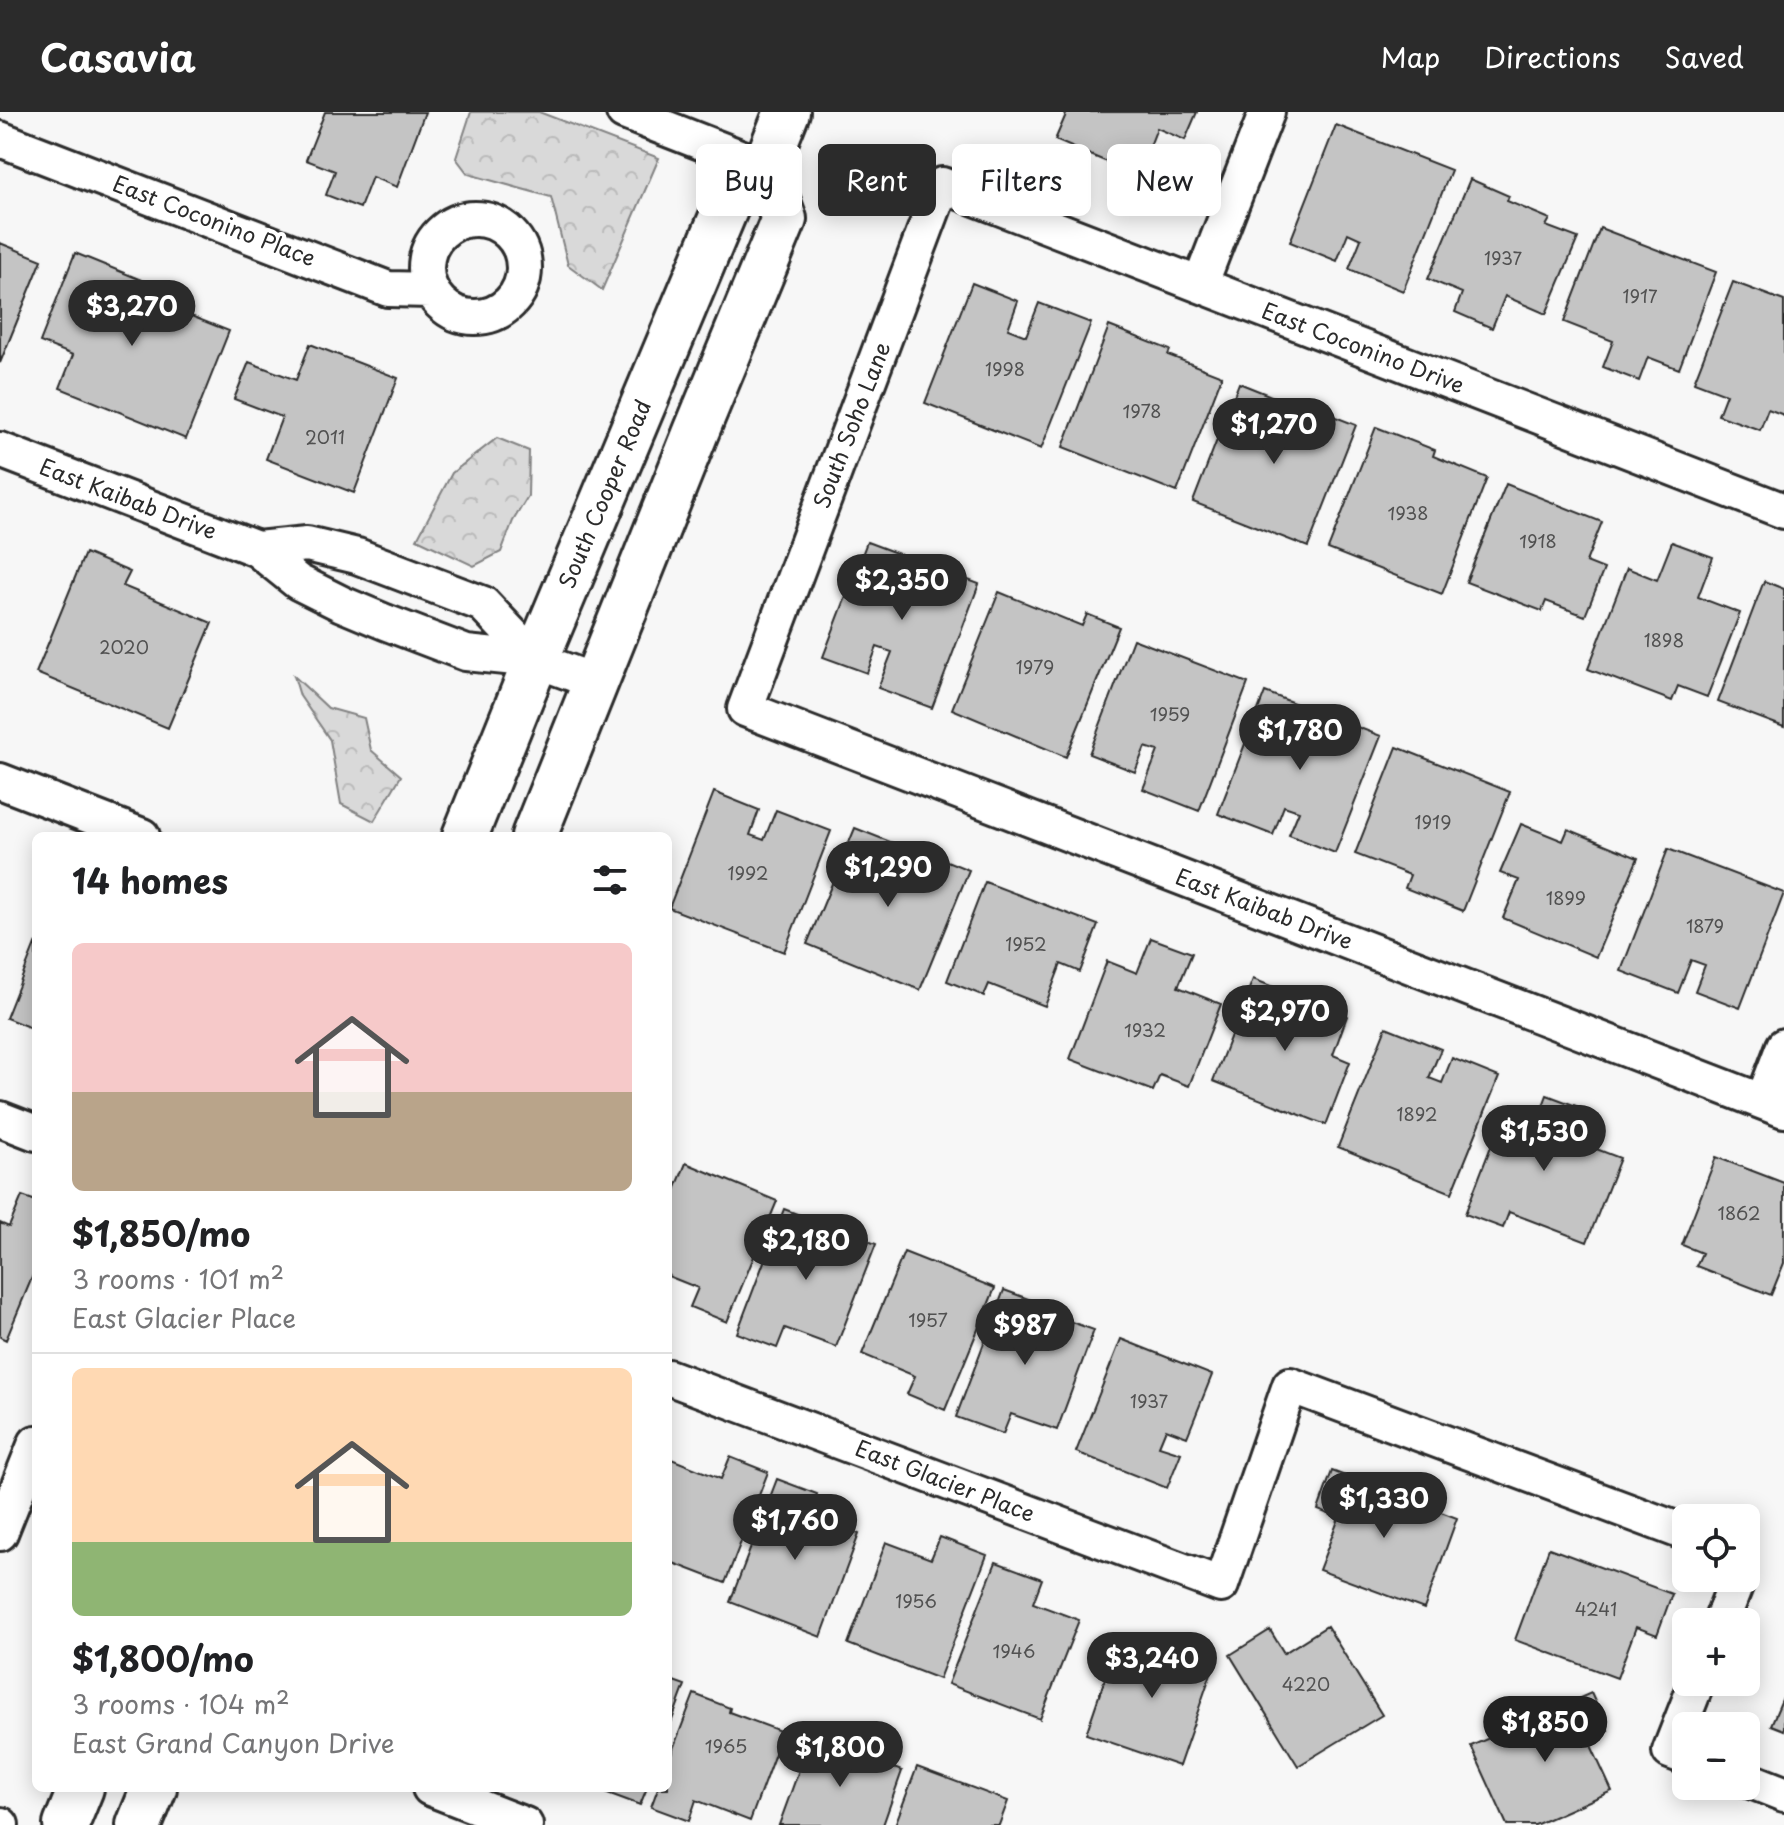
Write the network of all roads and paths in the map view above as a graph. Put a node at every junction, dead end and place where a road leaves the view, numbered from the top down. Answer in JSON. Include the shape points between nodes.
{"nodes":[{"id":1,"x":624,"y":112,"type":"edge"},
{"id":2,"x":787,"y":112,"type":"edge"},
{"id":3,"x":1267,"y":112,"type":"edge"},
{"id":4,"x":0,"y":139,"type":"edge"},
{"id":5,"x":706,"y":144,"type":"edge"},
{"id":6,"x":774,"y":144,"type":"edge"},
{"id":7,"x":942,"y":185,"type":"joint"},
{"id":8,"x":722,"y":216,"type":"edge"},
{"id":9,"x":783,"y":216,"type":"edge"},
{"id":10,"x":1200,"y":285,"type":"junction"},
{"id":11,"x":431,"y":290,"type":"dead end"},
{"id":12,"x":0,"y":450,"type":"edge"},
{"id":13,"x":1784,"y":511,"type":"edge"},
{"id":14,"x":257,"y":549,"type":"junction"},
{"id":15,"x":405,"y":574,"type":"junction"},
{"id":16,"x":385,"y":622,"type":"junction"},
{"id":17,"x":536,"y":660,"type":"junction"},
{"id":18,"x":596,"y":682,"type":"junction"},
{"id":19,"x":745,"y":709,"type":"joint"},
{"id":20,"x":0,"y":781,"type":"edge"},
{"id":21,"x":132,"y":832,"type":"edge"},
{"id":22,"x":467,"y":832,"type":"edge"},
{"id":23,"x":536,"y":832,"type":"edge"},
{"id":24,"x":1784,"y":1046,"type":"edge"},
{"id":25,"x":1773,"y":1106,"type":"edge"},
{"id":26,"x":0,"y":1119,"type":"edge"},
{"id":27,"x":32,"y":1131,"type":"edge"},
{"id":28,"x":672,"y":1379,"type":"edge"},
{"id":29,"x":32,"y":1453,"type":"edge"},
{"id":30,"x":1672,"y":1528,"type":"edge"},
{"id":31,"x":0,"y":1533,"type":"edge"},
{"id":32,"x":1760,"y":1785,"type":"edge"},
{"id":33,"x":79,"y":1792,"type":"edge"},
{"id":34,"x":152,"y":1792,"type":"edge"},
{"id":35,"x":440,"y":1792,"type":"edge"},
{"id":36,"x":1784,"y":1794,"type":"edge"},
{"id":37,"x":66,"y":1825,"type":"edge"},
{"id":38,"x":139,"y":1825,"type":"edge"},
{"id":39,"x":525,"y":1825,"type":"edge"}],
"edges":[{"from":1,"to":5,"type":"street"},
{"from":2,"to":6,"type":"main road"},
{"from":3,"to":10,"type":"street"},
{"from":4,"to":11,"type":"street","name":"East Coconino Place","via":[[388,289]]},
{"from":7,"to":10,"type":"street","name":"East Coconino Drive"},
{"from":7,"to":19,"type":"street","name":"South Soho Lane"},
{"from":8,"to":17,"type":"main road","name":"South Cooper Road"},
{"from":9,"to":18,"type":"main road"},
{"from":10,"to":13,"type":"street","name":"East Coconino Drive"},
{"from":12,"to":14,"type":"street","name":"East Kaibab Drive"},
{"from":14,"to":15,"type":"street","via":[[307,544]]},
{"from":14,"to":16,"type":"street","via":[[298,582]]},
{"from":15,"to":16,"type":"street"},
{"from":15,"to":17,"type":"street","via":[[483,604]]},
{"from":16,"to":17,"type":"street","via":[[466,653]]},
{"from":17,"to":18,"type":"street"},
{"from":17,"to":22,"type":"main road","name":"South Cooper Road"},
{"from":18,"to":23,"type":"main road"},
{"from":19,"to":25,"type":"street","name":"East Kaibab Drive"},
{"from":20,"to":21,"type":"street"},
{"from":24,"to":25,"type":"street"},
{"from":26,"to":27,"type":"street"},
{"from":28,"to":30,"type":"street","name":"East Glacier Place","via":[[1221,1585],[1290,1385]]},
{"from":29,"to":31,"type":"street"},
{"from":32,"to":36,"type":"street"},
{"from":33,"to":37,"type":"main road"},
{"from":34,"to":38,"type":"main road"},
{"from":35,"to":39,"type":"street"}]}
